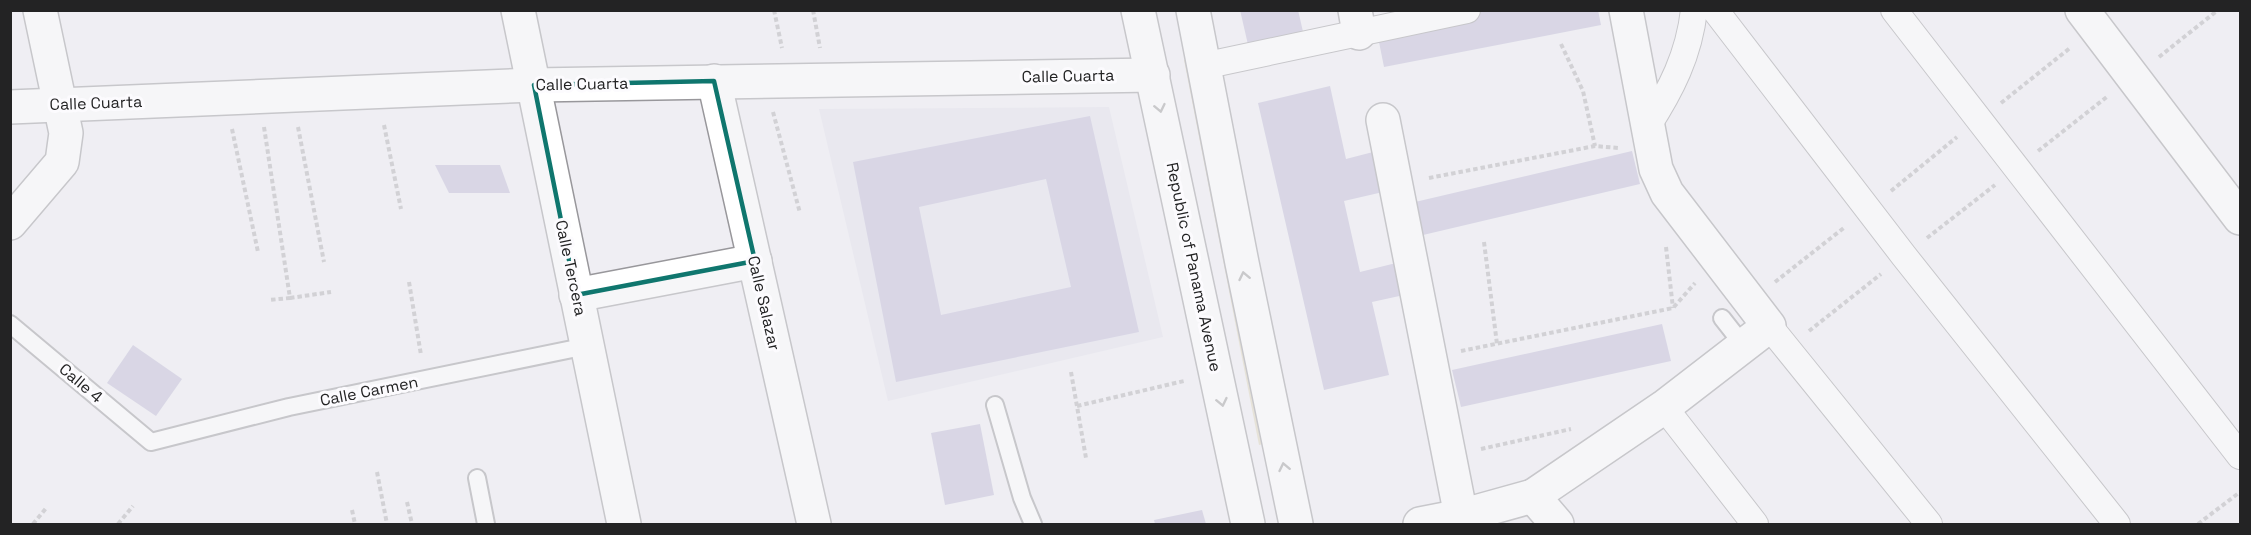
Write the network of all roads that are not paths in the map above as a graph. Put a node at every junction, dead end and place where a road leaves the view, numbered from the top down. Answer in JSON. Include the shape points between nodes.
{"nodes":[{"id":1,"x":40,"y":10,"type":"edge"},
{"id":2,"x":518,"y":10,"type":"edge"},
{"id":3,"x":1138,"y":10,"type":"edge"},
{"id":4,"x":1193,"y":10,"type":"edge"},
{"id":5,"x":1467,"y":10,"type":"edge"},
{"id":6,"x":1626,"y":10,"type":"edge"},
{"id":7,"x":1694,"y":10,"type":"edge"},
{"id":8,"x":1715,"y":10,"type":"edge"},
{"id":9,"x":1894,"y":10,"type":"edge"},
{"id":10,"x":2089,"y":20,"type":"edge"},
{"id":11,"x":1357,"y":22,"type":"edge"},
{"id":12,"x":1203,"y":66,"type":"junction"},
{"id":13,"x":1153,"y":75,"type":"junction"},
{"id":14,"x":714,"y":81,"type":"junction"},
{"id":15,"x":534,"y":85,"type":"junction"},
{"id":16,"x":61,"y":105,"type":"junction"},
{"id":17,"x":10,"y":107,"type":"edge"},
{"id":18,"x":1383,"y":120,"type":"dead end"},
{"id":19,"x":1649,"y":139,"type":"junction"},
{"id":20,"x":2241,"y":218,"type":"edge"},
{"id":21,"x":10,"y":222,"type":"edge"},
{"id":22,"x":755,"y":261,"type":"junction"},
{"id":23,"x":576,"y":295,"type":"junction"},
{"id":24,"x":1722,"y":318,"type":"dead end"},
{"id":25,"x":10,"y":324,"type":"edge"},
{"id":26,"x":1757,"y":336,"type":"junction"},
{"id":27,"x":587,"y":346,"type":"junction"},
{"id":28,"x":995,"y":405,"type":"dead end"},
{"id":29,"x":1664,"y":407,"type":"junction"},
{"id":30,"x":151,"y":442,"type":"joint"},
{"id":31,"x":2241,"y":456,"type":"edge"},
{"id":32,"x":477,"y":478,"type":"dead end"},
{"id":33,"x":1533,"y":496,"type":"junction"},
{"id":34,"x":1461,"y":516,"type":"junction"},
{"id":35,"x":486,"y":525,"type":"edge"},
{"id":36,"x":624,"y":525,"type":"edge"},
{"id":37,"x":814,"y":525,"type":"edge"},
{"id":38,"x":1033,"y":525,"type":"edge"},
{"id":39,"x":1248,"y":525,"type":"edge"},
{"id":40,"x":1296,"y":525,"type":"edge"},
{"id":41,"x":1420,"y":525,"type":"edge"},
{"id":42,"x":1557,"y":525,"type":"edge"},
{"id":43,"x":1755,"y":525,"type":"edge"},
{"id":44,"x":1929,"y":525,"type":"edge"},
{"id":45,"x":2117,"y":525,"type":"edge"}],
"edges":[{"from":1,"to":16,"type":"street"},
{"from":2,"to":15,"type":"street","name":"Calle Tercera"},
{"from":3,"to":13,"type":"street","name":"Republic of Panama Avenue"},
{"from":4,"to":12,"type":"street"},
{"from":5,"to":11,"type":"street"},
{"from":6,"to":19,"type":"street"},
{"from":7,"to":19,"type":"street","via":[[1692,35]]},
{"from":8,"to":45,"type":"street"},
{"from":9,"to":31,"type":"street"},
{"from":10,"to":20,"type":"street"},
{"from":11,"to":12,"type":"street"},
{"from":40,"to":12,"type":"street","one_way":true},
{"from":13,"to":14,"type":"street","name":"Calle Cuarta"},
{"from":13,"to":39,"type":"street","name":"Republic of Panama Avenue","one_way":true},
{"from":14,"to":15,"type":"street","name":"Calle Cuarta"},
{"from":14,"to":22,"type":"street","name":"Calle Salazar"},
{"from":15,"to":16,"type":"street","name":"Calle Cuarta"},
{"from":15,"to":23,"type":"street","name":"Calle Tercera"},
{"from":16,"to":17,"type":"street","name":"Calle Cuarta"},
{"from":16,"to":21,"type":"street","via":[[66,133],[62,162]]},
{"from":18,"to":34,"type":"street"},
{"from":19,"to":26,"type":"street","via":[[1667,193],[1716,259]]},
{"from":22,"to":23,"type":"street"},
{"from":22,"to":37,"type":"street","name":"Calle Salazar"},
{"from":23,"to":27,"type":"street","name":"Calle Tercera"},
{"from":24,"to":26,"type":"lane"},
{"from":25,"to":30,"type":"lane","name":"Calle 4"},
{"from":26,"to":29,"type":"street"},
{"from":26,"to":44,"type":"street"},
{"from":27,"to":30,"type":"lane","name":"Calle Carmen","via":[[289,407]]},
{"from":27,"to":36,"type":"street","name":"Calle Tercera"},
{"from":28,"to":38,"type":"lane"},
{"from":29,"to":33,"type":"street"},
{"from":29,"to":43,"type":"street"},
{"from":32,"to":35,"type":"lane"},
{"from":33,"to":34,"type":"street"},
{"from":33,"to":42,"type":"street"},
{"from":34,"to":41,"type":"street"}]}
